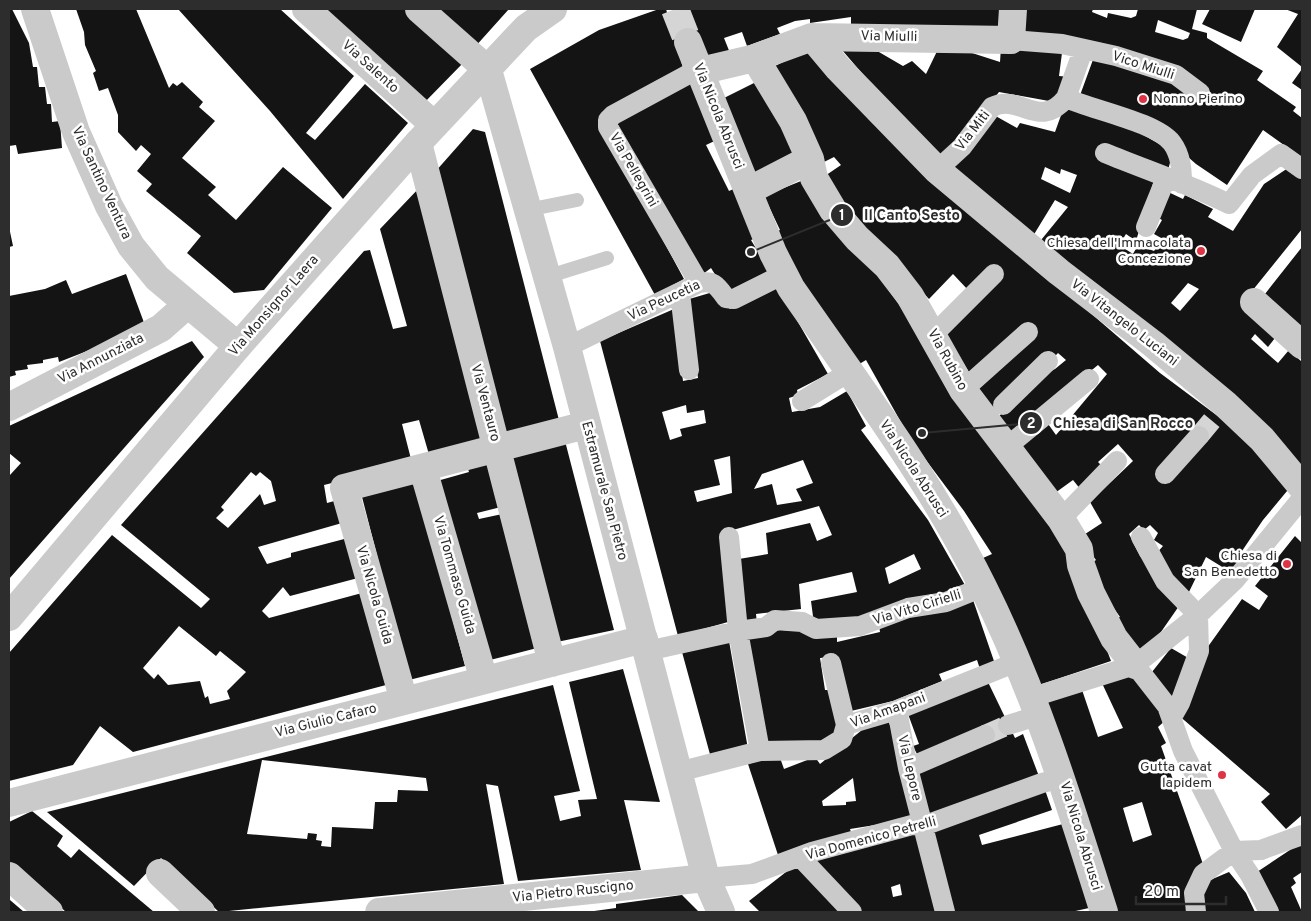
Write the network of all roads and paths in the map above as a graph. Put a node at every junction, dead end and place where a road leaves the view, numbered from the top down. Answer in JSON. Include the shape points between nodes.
{"nodes":[{"id":1,"x":35,"y":9,"type":"edge"},
{"id":2,"x":306,"y":9,"type":"edge"},
{"id":3,"x":419,"y":9,"type":"edge"},
{"id":4,"x":553,"y":9,"type":"edge"},
{"id":5,"x":1013,"y":9,"type":"edge"},
{"id":6,"x":812,"y":37,"type":"junction"},
{"id":7,"x":1011,"y":40,"type":"junction"},
{"id":8,"x":688,"y":42,"type":"tunnel mouth"},
{"id":9,"x":1083,"y":50,"type":"junction"},
{"id":10,"x":755,"y":58,"type":"junction"},
{"id":11,"x":488,"y":70,"type":"junction"},
{"id":12,"x":700,"y":71,"type":"junction"},
{"id":13,"x":1200,"y":93,"type":"dead end"},
{"id":14,"x":1066,"y":98,"type":"junction"},
{"id":15,"x":426,"y":134,"type":"junction"},
{"id":16,"x":1104,"y":153,"type":"dead end"},
{"id":17,"x":810,"y":159,"type":"junction"},
{"id":18,"x":1302,"y":169,"type":"edge"},
{"id":19,"x":937,"y":170,"type":"junction"},
{"id":20,"x":1174,"y":181,"type":"junction"},
{"id":21,"x":748,"y":191,"type":"junction"},
{"id":22,"x":578,"y":200,"type":"dead end"},
{"id":23,"x":527,"y":210,"type":"junction"},
{"id":24,"x":1146,"y":227,"type":"dead end"},
{"id":25,"x":607,"y":258,"type":"dead end"},
{"id":26,"x":784,"y":274,"type":"junction"},
{"id":27,"x":994,"y":274,"type":"dead end"},
{"id":28,"x":546,"y":278,"type":"junction"},
{"id":29,"x":698,"y":283,"type":"junction"},
{"id":30,"x":680,"y":293,"type":"junction"},
{"id":31,"x":1254,"y":302,"type":"dead end"},
{"id":32,"x":188,"y":304,"type":"junction"},
{"id":33,"x":1028,"y":332,"type":"dead end"},
{"id":34,"x":933,"y":334,"type":"junction"},
{"id":35,"x":1302,"y":345,"type":"edge"},
{"id":36,"x":238,"y":346,"type":"junction"},
{"id":37,"x":567,"y":347,"type":"junction"},
{"id":38,"x":1048,"y":361,"type":"dead end"},
{"id":39,"x":689,"y":370,"type":"dead end"},
{"id":40,"x":849,"y":372,"type":"junction"},
{"id":41,"x":1089,"y":379,"type":"dead end"},
{"id":42,"x":963,"y":390,"type":"junction"},
{"id":43,"x":802,"y":401,"type":"dead end"},
{"id":44,"x":9,"y":407,"type":"edge"},
{"id":45,"x":994,"y":413,"type":"junction"},
{"id":46,"x":586,"y":425,"type":"junction"},
{"id":47,"x":1199,"y":436,"type":"tunnel mouth"},
{"id":48,"x":1008,"y":446,"type":"junction"},
{"id":49,"x":497,"y":450,"type":"junction"},
{"id":50,"x":1117,"y":461,"type":"dead end"},
{"id":51,"x":423,"y":468,"type":"junction"},
{"id":52,"x":1165,"y":474,"type":"dead end"},
{"id":53,"x":1302,"y":487,"type":"edge"},
{"id":54,"x":1302,"y":498,"type":"edge"},
{"id":55,"x":1061,"y":520,"type":"junction"},
{"id":56,"x":729,"y":536,"type":"dead end"},
{"id":57,"x":1141,"y":537,"type":"dead end"},
{"id":58,"x":983,"y":587,"type":"junction"},
{"id":59,"x":10,"y":612,"type":"edge"},
{"id":60,"x":1198,"y":615,"type":"junction"},
{"id":61,"x":738,"y":631,"type":"junction"},
{"id":62,"x":645,"y":645,"type":"junction"},
{"id":63,"x":1017,"y":662,"type":"junction"},
{"id":64,"x":552,"y":663,"type":"junction"},
{"id":65,"x":831,"y":663,"type":"dead end"},
{"id":66,"x":1135,"y":665,"type":"junction"},
{"id":67,"x":484,"y":680,"type":"junction"},
{"id":68,"x":404,"y":701,"type":"junction"},
{"id":69,"x":1037,"y":706,"type":"junction"},
{"id":70,"x":897,"y":710,"type":"junction"},
{"id":71,"x":1172,"y":717,"type":"junction"},
{"id":72,"x":846,"y":725,"type":"junction"},
{"id":73,"x":1008,"y":725,"type":"tunnel mouth"},
{"id":74,"x":985,"y":735,"type":"tunnel mouth"},
{"id":75,"x":760,"y":751,"type":"junction"},
{"id":76,"x":908,"y":768,"type":"junction"},
{"id":77,"x":678,"y":772,"type":"junction"},
{"id":78,"x":1062,"y":778,"type":"junction"},
{"id":79,"x":9,"y":803,"type":"edge"},
{"id":80,"x":923,"y":826,"type":"junction"},
{"id":81,"x":1302,"y":835,"type":"edge"},
{"id":82,"x":1234,"y":851,"type":"junction"},
{"id":83,"x":801,"y":858,"type":"junction"},
{"id":84,"x":160,"y":873,"type":"dead end"},
{"id":85,"x":9,"y":876,"type":"edge"},
{"id":86,"x":706,"y":878,"type":"junction"},
{"id":87,"x":49,"y":912,"type":"edge"},
{"id":88,"x":201,"y":912,"type":"edge"},
{"id":89,"x":379,"y":912,"type":"edge"},
{"id":90,"x":721,"y":912,"type":"edge"},
{"id":91,"x":852,"y":912,"type":"edge"},
{"id":92,"x":945,"y":912,"type":"edge"},
{"id":93,"x":1104,"y":912,"type":"edge"},
{"id":94,"x":1196,"y":912,"type":"edge"},
{"id":95,"x":1269,"y":912,"type":"edge"}],
"edges":[{"from":1,"to":32,"type":"street","name":"Via Santino Ventura","via":[[76,132],[110,206],[131,246],[157,278]]},
{"from":2,"to":15,"type":"street","name":"Via Salento"},
{"from":3,"to":11,"type":"street"},
{"from":4,"to":11,"type":"street","name":"Via Monsignor Laera","via":[[526,28]]},
{"from":5,"to":7,"type":"street"},
{"from":6,"to":7,"type":"street","name":"Via Miulli"},
{"from":6,"to":10,"type":"street","name":"Via Miulli"},
{"from":6,"to":19,"type":"street","name":"Via Vitangelo Luciani"},
{"from":7,"to":9,"type":"street","name":"Via Miulli","via":[[1062,44]]},
{"from":8,"to":12,"type":"street","name":"Via Nicola Abrusci"},
{"from":9,"to":13,"type":"street","name":"Vico Miulli","via":[[1116,56],[1171,74]]},
{"from":9,"to":14,"type":"street"},
{"from":10,"to":12,"type":"street","name":"Via Miulli"},
{"from":10,"to":17,"type":"street","name":"Via Rubino","via":[[793,121]]},
{"from":11,"to":15,"type":"street","name":"Via Monsignor Laera"},
{"from":11,"to":23,"type":"street","name":"Estramurale San Pietro"},
{"from":12,"to":21,"type":"street","name":"Via Nicola Abrusci"},
{"from":12,"to":29,"type":"street","name":"Via Pellegrini","via":[[679,79],[608,120],[608,127]]},
{"from":14,"to":19,"type":"street","name":"Via Miti","via":[[1053,111],[1041,114],[999,103],[992,107],[962,147]]},
{"from":14,"to":20,"type":"street","via":[[1162,134],[1172,143],[1182,168]]},
{"from":15,"to":36,"type":"street","name":"Via Monsignor Laera"},
{"from":15,"to":49,"type":"street","name":"Via Ventauro"},
{"from":16,"to":20,"type":"street"},
{"from":17,"to":21,"type":"street"},
{"from":17,"to":34,"type":"street","name":"Via Rubino","via":[[814,178],[834,210],[857,238],[887,266]]},
{"from":18,"to":20,"type":"street","via":[[1281,154],[1252,175],[1229,204]]},
{"from":19,"to":53,"type":"street","name":"Via Vitangelo Luciani","via":[[1059,272],[1153,344],[1222,408],[1262,438]]},
{"from":20,"to":24,"type":"street"},
{"from":21,"to":26,"type":"street","name":"Via Nicola Abrusci"},
{"from":22,"to":23,"type":"lane"},
{"from":23,"to":28,"type":"street","name":"Estramurale San Pietro"},
{"from":25,"to":28,"type":"lane"},
{"from":26,"to":29,"type":"street","name":"Via Peucetia","via":[[734,299],[726,298],[709,281]]},
{"from":26,"to":40,"type":"street","name":"Via Nicola Abrusci"},
{"from":27,"to":34,"type":"street"},
{"from":28,"to":37,"type":"street","name":"Estramurale San Pietro"},
{"from":29,"to":30,"type":"street","name":"Via Peucetia"},
{"from":30,"to":37,"type":"street","name":"Via Peucetia"},
{"from":30,"to":39,"type":"street"},
{"from":31,"to":35,"type":"street"},
{"from":32,"to":36,"type":"street","name":"Via Santino Ventura"},
{"from":32,"to":44,"type":"street","name":"Via Annunziata","via":[[162,328]]},
{"from":33,"to":42,"type":"street"},
{"from":34,"to":42,"type":"street","name":"Via Rubino"},
{"from":36,"to":59,"type":"street","name":"Via Monsignor Laera"},
{"from":37,"to":46,"type":"street","name":"Estramurale San Pietro"},
{"from":38,"to":45,"type":"street"},
{"from":40,"to":43,"type":"street"},
{"from":40,"to":58,"type":"street","name":"Via Nicola Abrusci","via":[[938,503]]},
{"from":41,"to":48,"type":"street"},
{"from":42,"to":45,"type":"street","name":"Via Rubino"},
{"from":45,"to":48,"type":"street","name":"Via Rubino"},
{"from":46,"to":49,"type":"street"},
{"from":46,"to":62,"type":"street","name":"Estramurale San Pietro"},
{"from":47,"to":52,"type":"street"},
{"from":48,"to":55,"type":"street","name":"Via Rubino"},
{"from":49,"to":51,"type":"street"},
{"from":49,"to":64,"type":"street","name":"Via Ventauro"},
{"from":50,"to":55,"type":"street"},
{"from":51,"to":67,"type":"street","name":"Via Tommaso Guida"},
{"from":51,"to":68,"type":"street","name":"Via Nicola Guida","via":[[344,488]]},
{"from":54,"to":60,"type":"street","via":[[1235,580]]},
{"from":55,"to":66,"type":"street","name":"Via Rubino","via":[[1079,549],[1091,593],[1114,638]]},
{"from":56,"to":61,"type":"street"},
{"from":57,"to":60,"type":"street","via":[[1165,581]]},
{"from":58,"to":61,"type":"street","name":"Via Vito Cirielli","via":[[946,602],[908,608],[860,626],[816,629],[802,622],[775,620],[766,627]]},
{"from":58,"to":63,"type":"street","name":"Via Nicola Abrusci"},
{"from":60,"to":66,"type":"street"},
{"from":60,"to":71,"type":"street","via":[[1199,651]]},
{"from":61,"to":62,"type":"street","name":"Via Vito Cirielli"},
{"from":61,"to":75,"type":"street"},
{"from":62,"to":64,"type":"street","name":"Via Giulio Cafaro"},
{"from":62,"to":77,"type":"street","name":"Estramurale San Pietro"},
{"from":63,"to":69,"type":"street","name":"Via Nicola Abrusci"},
{"from":63,"to":70,"type":"street","name":"Via Amapani"},
{"from":64,"to":67,"type":"street","name":"Via Giulio Cafaro"},
{"from":65,"to":72,"type":"street"},
{"from":66,"to":69,"type":"street"},
{"from":66,"to":71,"type":"street"},
{"from":67,"to":68,"type":"street","name":"Via Giulio Cafaro"},
{"from":68,"to":79,"type":"street","name":"Via Giulio Cafaro"},
{"from":69,"to":73,"type":"street"},
{"from":69,"to":78,"type":"street","name":"Via Nicola Abrusci"},
{"from":70,"to":72,"type":"street","name":"Via Amapani"},
{"from":70,"to":76,"type":"street","name":"Via Lepore"},
{"from":71,"to":82,"type":"street","via":[[1183,751]]},
{"from":72,"to":75,"type":"street","name":"Via Amapani","via":[[842,739],[824,750]]},
{"from":74,"to":76,"type":"street"},
{"from":75,"to":77,"type":"street","name":"Via Amapani"},
{"from":76,"to":80,"type":"street","name":"Via Lepore"},
{"from":77,"to":86,"type":"street","name":"Estramurale San Pietro"},
{"from":78,"to":80,"type":"street","name":"Via Domenico Petrelli"},
{"from":78,"to":93,"type":"street","name":"Via Nicola Abrusci"},
{"from":80,"to":83,"type":"street","name":"Via Domenico Petrelli","via":[[912,826],[812,852]]},
{"from":80,"to":92,"type":"street","name":"Via Lepore"},
{"from":81,"to":82,"type":"street","via":[[1261,850]]},
{"from":82,"to":94,"type":"street","via":[[1203,874],[1194,893]]},
{"from":82,"to":95,"type":"street"},
{"from":83,"to":86,"type":"street","name":"Via Domenico Petrelli","via":[[752,874]]},
{"from":83,"to":91,"type":"street"},
{"from":84,"to":88,"type":"street"},
{"from":85,"to":87,"type":"street"},
{"from":86,"to":89,"type":"street","name":"Via Pietro Ruscigno"},
{"from":86,"to":90,"type":"street","name":"Estramurale San Pietro"}]}
